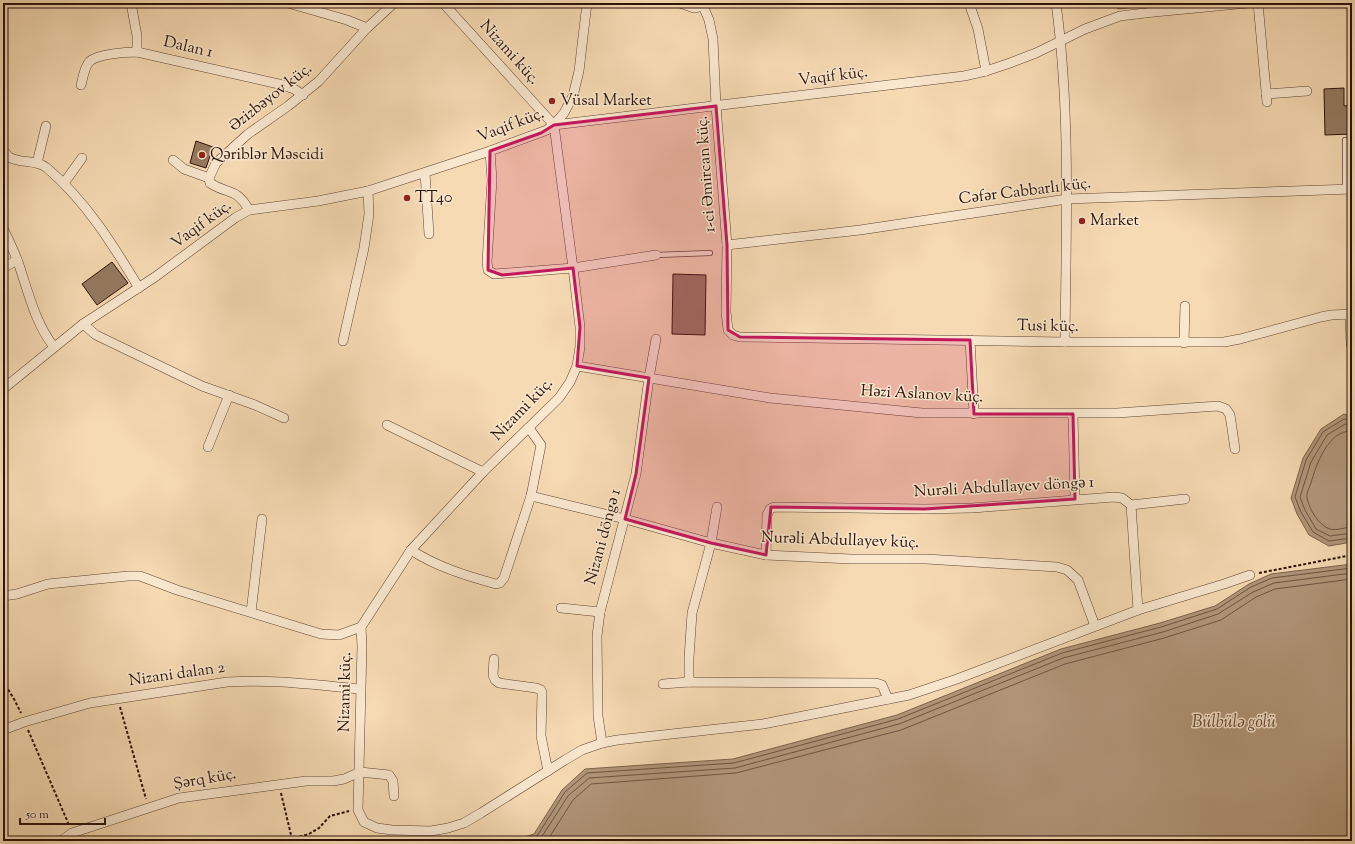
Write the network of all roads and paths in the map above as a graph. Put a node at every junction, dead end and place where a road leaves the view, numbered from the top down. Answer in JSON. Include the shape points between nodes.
{"nodes":[{"id":1,"x":8,"y":3,"type":"edge"},
{"id":2,"x":131,"y":3,"type":"edge"},
{"id":3,"x":288,"y":3,"type":"edge"},
{"id":4,"x":394,"y":3,"type":"edge"},
{"id":5,"x":443,"y":3,"type":"edge"},
{"id":6,"x":587,"y":3,"type":"edge"},
{"id":7,"x":680,"y":3,"type":"edge"},
{"id":8,"x":969,"y":3,"type":"edge"},
{"id":9,"x":1056,"y":3,"type":"edge"},
{"id":10,"x":1248,"y":3,"type":"edge"},
{"id":11,"x":1258,"y":3,"type":"edge"},
{"id":12,"x":703,"y":4,"type":"edge"},
{"id":13,"x":3,"y":6,"type":"edge"},
{"id":14,"x":367,"y":28,"type":"junction"},
{"id":15,"x":1060,"y":40,"type":"junction"},
{"id":16,"x":137,"y":52,"type":"junction"},
{"id":17,"x":986,"y":71,"type":"junction"},
{"id":18,"x":81,"y":85,"type":"dead end"},
{"id":19,"x":1307,"y":91,"type":"dead end"},
{"id":20,"x":303,"y":95,"type":"junction"},
{"id":21,"x":716,"y":106,"type":"junction"},
{"id":22,"x":554,"y":124,"type":"junction"},
{"id":23,"x":46,"y":126,"type":"dead end"},
{"id":24,"x":1345,"y":140,"type":"dead end"},
{"id":25,"x":490,"y":151,"type":"junction"},
{"id":26,"x":5,"y":156,"type":"edge"},
{"id":27,"x":82,"y":158,"type":"dead end"},
{"id":28,"x":173,"y":160,"type":"dead end"},
{"id":29,"x":37,"y":163,"type":"junction"},
{"id":30,"x":425,"y":173,"type":"junction"},
{"id":31,"x":208,"y":178,"type":"junction"},
{"id":32,"x":64,"y":183,"type":"junction"},
{"id":33,"x":1348,"y":189,"type":"edge"},
{"id":34,"x":368,"y":191,"type":"junction"},
{"id":35,"x":1067,"y":199,"type":"junction"},
{"id":36,"x":249,"y":210,"type":"junction"},
{"id":37,"x":4,"y":233,"type":"edge"},
{"id":38,"x":429,"y":234,"type":"dead end"},
{"id":39,"x":727,"y":245,"type":"junction"},
{"id":40,"x":710,"y":253,"type":"dead end"},
{"id":41,"x":656,"y":255,"type":"joint"},
{"id":42,"x":17,"y":260,"type":"junction"},
{"id":43,"x":3,"y":268,"type":"edge"},
{"id":44,"x":572,"y":268,"type":"junction"},
{"id":45,"x":139,"y":288,"type":"junction"},
{"id":46,"x":1185,"y":306,"type":"dead end"},
{"id":47,"x":1351,"y":314,"type":"edge"},
{"id":48,"x":83,"y":324,"type":"junction"},
{"id":49,"x":740,"y":337,"type":"joint"},
{"id":50,"x":656,"y":339,"type":"dead end"},
{"id":51,"x":970,"y":340,"type":"junction"},
{"id":52,"x":343,"y":341,"type":"dead end"},
{"id":53,"x":1065,"y":342,"type":"junction"},
{"id":54,"x":1184,"y":343,"type":"junction"},
{"id":55,"x":1351,"y":344,"type":"edge"},
{"id":56,"x":54,"y":347,"type":"junction"},
{"id":57,"x":577,"y":366,"type":"junction"},
{"id":58,"x":649,"y":378,"type":"junction"},
{"id":59,"x":3,"y":389,"type":"edge"},
{"id":60,"x":229,"y":395,"type":"junction"},
{"id":61,"x":974,"y":414,"type":"junction"},
{"id":62,"x":1073,"y":414,"type":"junction"},
{"id":63,"x":284,"y":418,"type":"dead end"},
{"id":64,"x":387,"y":425,"type":"dead end"},
{"id":65,"x":529,"y":428,"type":"junction"},
{"id":66,"x":208,"y":447,"type":"dead end"},
{"id":67,"x":1235,"y":448,"type":"dead end"},
{"id":68,"x":483,"y":472,"type":"junction"},
{"id":69,"x":531,"y":496,"type":"junction"},
{"id":70,"x":1075,"y":499,"type":"junction"},
{"id":71,"x":1185,"y":499,"type":"dead end"},
{"id":72,"x":1131,"y":505,"type":"junction"},
{"id":73,"x":717,"y":507,"type":"dead end"},
{"id":74,"x":262,"y":518,"type":"dead end"},
{"id":75,"x":624,"y":518,"type":"junction"},
{"id":76,"x":711,"y":543,"type":"junction"},
{"id":77,"x":411,"y":550,"type":"junction"},
{"id":78,"x":766,"y":555,"type":"junction"},
{"id":79,"x":1352,"y":555,"type":"edge"},
{"id":80,"x":1250,"y":575,"type":"joint"},
{"id":81,"x":3,"y":596,"type":"edge"},
{"id":82,"x":561,"y":608,"type":"dead end"},
{"id":83,"x":1138,"y":610,"type":"junction"},
{"id":84,"x":251,"y":612,"type":"junction"},
{"id":85,"x":600,"y":612,"type":"junction"},
{"id":86,"x":1095,"y":626,"type":"junction"},
{"id":87,"x":361,"y":627,"type":"junction"},
{"id":88,"x":494,"y":659,"type":"dead end"},
{"id":89,"x":3,"y":681,"type":"edge"},
{"id":90,"x":689,"y":682,"type":"junction"},
{"id":91,"x":662,"y":684,"type":"dead end"},
{"id":92,"x":360,"y":689,"type":"junction"},
{"id":93,"x":118,"y":698,"type":"junction"},
{"id":94,"x":888,"y":699,"type":"junction"},
{"id":95,"x":24,"y":722,"type":"junction"},
{"id":96,"x":3,"y":730,"type":"edge"},
{"id":97,"x":602,"y":743,"type":"junction"},
{"id":98,"x":548,"y":771,"type":"junction"},
{"id":99,"x":360,"y":772,"type":"junction"},
{"id":100,"x":279,"y":784,"type":"junction"},
{"id":101,"x":394,"y":796,"type":"dead end"},
{"id":102,"x":149,"y":809,"type":"junction"},
{"id":103,"x":358,"y":810,"type":"junction"},
{"id":104,"x":72,"y":834,"type":"junction"},
{"id":105,"x":292,"y":839,"type":"junction"},
{"id":106,"x":61,"y":841,"type":"edge"},
{"id":107,"x":285,"y":841,"type":"edge"}],
"edges":[{"from":1,"to":13,"type":"street"},
{"from":2,"to":16,"type":"street","via":[[138,36]]},
{"from":3,"to":14,"type":"street"},
{"from":4,"to":14,"type":"street","name":"Əzizbəyov küç."},
{"from":5,"to":22,"type":"street","name":"Nizami küç."},
{"from":6,"to":22,"type":"street","via":[[575,86],[564,113]]},
{"from":7,"to":12,"type":"street","via":[[694,8]]},
{"from":8,"to":17,"type":"street","via":[[978,29]]},
{"from":9,"to":15,"type":"street"},
{"from":10,"to":15,"type":"street","name":"Vaqif küç.","via":[[1120,16]]},
{"from":11,"to":19,"type":"street","via":[[1267,98]]},
{"from":12,"to":21,"type":"street","name":"1-ci Əmircan küç.","via":[[713,39]]},
{"from":14,"to":20,"type":"street","name":"Əzizbəyov küç."},
{"from":15,"to":17,"type":"street","name":"Vaqif küç.","via":[[1036,53]]},
{"from":15,"to":35,"type":"street"},
{"from":16,"to":18,"type":"street","name":"Dalan 1","via":[[97,58],[90,62],[85,69]]},
{"from":16,"to":20,"type":"street","name":"Dalan 1","via":[[282,85]]},
{"from":17,"to":21,"type":"street","name":"Vaqif küç.","via":[[964,76]]},
{"from":20,"to":31,"type":"street","name":"Əzizbəyov küç.","via":[[248,134],[216,163]]},
{"from":21,"to":22,"type":"street","name":"Vaqif küç."},
{"from":21,"to":39,"type":"street","name":"1-ci Əmircan küç."},
{"from":22,"to":25,"type":"street","name":"Vaqif küç.","via":[[541,133]]},
{"from":22,"to":44,"type":"street","name":"Nizami küç."},
{"from":23,"to":29,"type":"street"},
{"from":24,"to":33,"type":"lane"},
{"from":25,"to":30,"type":"street","name":"Vaqif küç."},
{"from":25,"to":44,"type":"street","via":[[492,180],[488,270],[502,275]]},
{"from":26,"to":29,"type":"street"},
{"from":27,"to":32,"type":"street"},
{"from":28,"to":31,"type":"street","via":[[184,169]]},
{"from":29,"to":32,"type":"street"},
{"from":30,"to":34,"type":"street","name":"Vaqif küç."},
{"from":30,"to":38,"type":"street"},
{"from":31,"to":36,"type":"street","via":[[214,186],[239,196]]},
{"from":32,"to":45,"type":"street","via":[[104,232]]},
{"from":33,"to":35,"type":"street","name":"Cəfər Cabbarlı küç."},
{"from":34,"to":36,"type":"street","name":"Vaqif küç."},
{"from":34,"to":52,"type":"street","via":[[369,214],[364,248]]},
{"from":35,"to":39,"type":"street","name":"Cəfər Cabbarlı küç.","via":[[860,230]]},
{"from":35,"to":53,"type":"street"},
{"from":36,"to":45,"type":"street","name":"Vaqif küç."},
{"from":37,"to":42,"type":"street"},
{"from":39,"to":49,"type":"street","name":"1-ci Əmircan küç.","via":[[728,330]]},
{"from":40,"to":41,"type":"lane"},
{"from":41,"to":44,"type":"street"},
{"from":42,"to":43,"type":"street"},
{"from":42,"to":56,"type":"street","via":[[41,326]]},
{"from":44,"to":57,"type":"street","name":"Nizami küç.","via":[[580,334]]},
{"from":45,"to":48,"type":"street","name":"Vaqif küç."},
{"from":46,"to":54,"type":"street"},
{"from":47,"to":54,"type":"street","name":"Tusi küç.","via":[[1321,317],[1224,342]]},
{"from":47,"to":55,"type":"street"},
{"from":48,"to":56,"type":"street","name":"Vaqif küç."},
{"from":48,"to":60,"type":"street","via":[[96,335],[133,354],[202,386]]},
{"from":49,"to":51,"type":"street","name":"Tusi küç."},
{"from":50,"to":58,"type":"street","name":"Nizani döngə 1"},
{"from":51,"to":53,"type":"street","name":"Tusi küç."},
{"from":51,"to":61,"type":"street"},
{"from":53,"to":54,"type":"street","name":"Tusi küç."},
{"from":56,"to":59,"type":"street","name":"Vaqif küç."},
{"from":57,"to":58,"type":"street","name":"Həzi Aslanov küç."},
{"from":57,"to":65,"type":"street","name":"Nizami küç.","via":[[560,398]]},
{"from":58,"to":61,"type":"street","name":"Həzi Aslanov küç.","via":[[795,401],[922,413]]},
{"from":58,"to":75,"type":"street","name":"Nizani döngə 1","via":[[636,474]]},
{"from":60,"to":63,"type":"street"},
{"from":60,"to":66,"type":"street"},
{"from":61,"to":62,"type":"street","name":"Həzi Aslanov küç."},
{"from":62,"to":67,"type":"street","name":"Həzi Aslanov küç.","via":[[1117,414],[1218,406],[1226,409],[1230,415]]},
{"from":62,"to":70,"type":"street"},
{"from":64,"to":68,"type":"street"},
{"from":65,"to":68,"type":"street","name":"Nizami küç."},
{"from":65,"to":69,"type":"street","via":[[541,445]]},
{"from":68,"to":77,"type":"street","name":"Nizami küç."},
{"from":69,"to":75,"type":"street","name":"Nurəli Abdullayev küç."},
{"from":69,"to":77,"type":"street","via":[[504,578],[500,583],[451,570]]},
{"from":70,"to":72,"type":"street","name":"Nurəli Abdullayev döngə 1","via":[[1114,497],[1122,498]]},
{"from":70,"to":78,"type":"street","name":"Nurəli Abdullayev döngə 1","via":[[972,508],[774,507],[767,515]]},
{"from":71,"to":72,"type":"street"},
{"from":72,"to":83,"type":"street"},
{"from":73,"to":76,"type":"street"},
{"from":74,"to":84,"type":"street"},
{"from":75,"to":76,"type":"street","name":"Nurəli Abdullayev küç."},
{"from":75,"to":85,"type":"street","name":"Nizani döngə 1"},
{"from":76,"to":78,"type":"street","name":"Nurəli Abdullayev küç."},
{"from":76,"to":90,"type":"street","via":[[692,613]]},
{"from":77,"to":87,"type":"street","name":"Nizami küç."},
{"from":78,"to":86,"type":"street","name":"Nurəli Abdullayev küç.","via":[[926,559],[1057,567],[1067,570],[1078,580]]},
{"from":79,"to":80,"type":"path"},
{"from":80,"to":83,"type":"street"},
{"from":81,"to":84,"type":"street","via":[[48,584],[140,576]]},
{"from":82,"to":85,"type":"street"},
{"from":83,"to":86,"type":"street"},
{"from":84,"to":87,"type":"street","via":[[321,634],[338,635]]},
{"from":85,"to":97,"type":"street","name":"Nizani döngə 1","via":[[597,636],[598,716]]},
{"from":86,"to":94,"type":"street","via":[[957,679],[909,695]]},
{"from":87,"to":92,"type":"street","name":"Nizami küç."},
{"from":88,"to":98,"type":"street","via":[[493,675],[499,683],[541,690],[541,736]]},
{"from":89,"to":95,"type":"path"},
{"from":90,"to":91,"type":"street"},
{"from":90,"to":94,"type":"street","via":[[876,683],[882,685]]},
{"from":92,"to":93,"type":"street","name":"Nizani dalan 2","via":[[248,680]]},
{"from":92,"to":99,"type":"street","name":"Nizami küç."},
{"from":93,"to":95,"type":"street","name":"Nizani dalan 2","via":[[90,703]]},
{"from":93,"to":102,"type":"path"},
{"from":94,"to":97,"type":"street","via":[[763,724]]},
{"from":95,"to":96,"type":"street","name":"Nizani dalan 2"},
{"from":95,"to":104,"type":"path"},
{"from":97,"to":98,"type":"street","via":[[582,750]]},
{"from":98,"to":103,"type":"street","via":[[464,823],[448,828],[431,831],[377,828],[364,822]]},
{"from":99,"to":100,"type":"street","name":"Şərq küç.","via":[[333,781]]},
{"from":99,"to":101,"type":"street","via":[[389,775],[393,781]]},
{"from":99,"to":103,"type":"street","name":"Nizami küç."},
{"from":100,"to":102,"type":"street","name":"Şərq küç.","via":[[179,798]]},
{"from":100,"to":105,"type":"path"},
{"from":102,"to":104,"type":"street","name":"Şərq küç."},
{"from":103,"to":105,"type":"path","via":[[330,816],[310,834]]},
{"from":104,"to":106,"type":"street","name":"Şərq küç."},
{"from":105,"to":107,"type":"path"}]}
